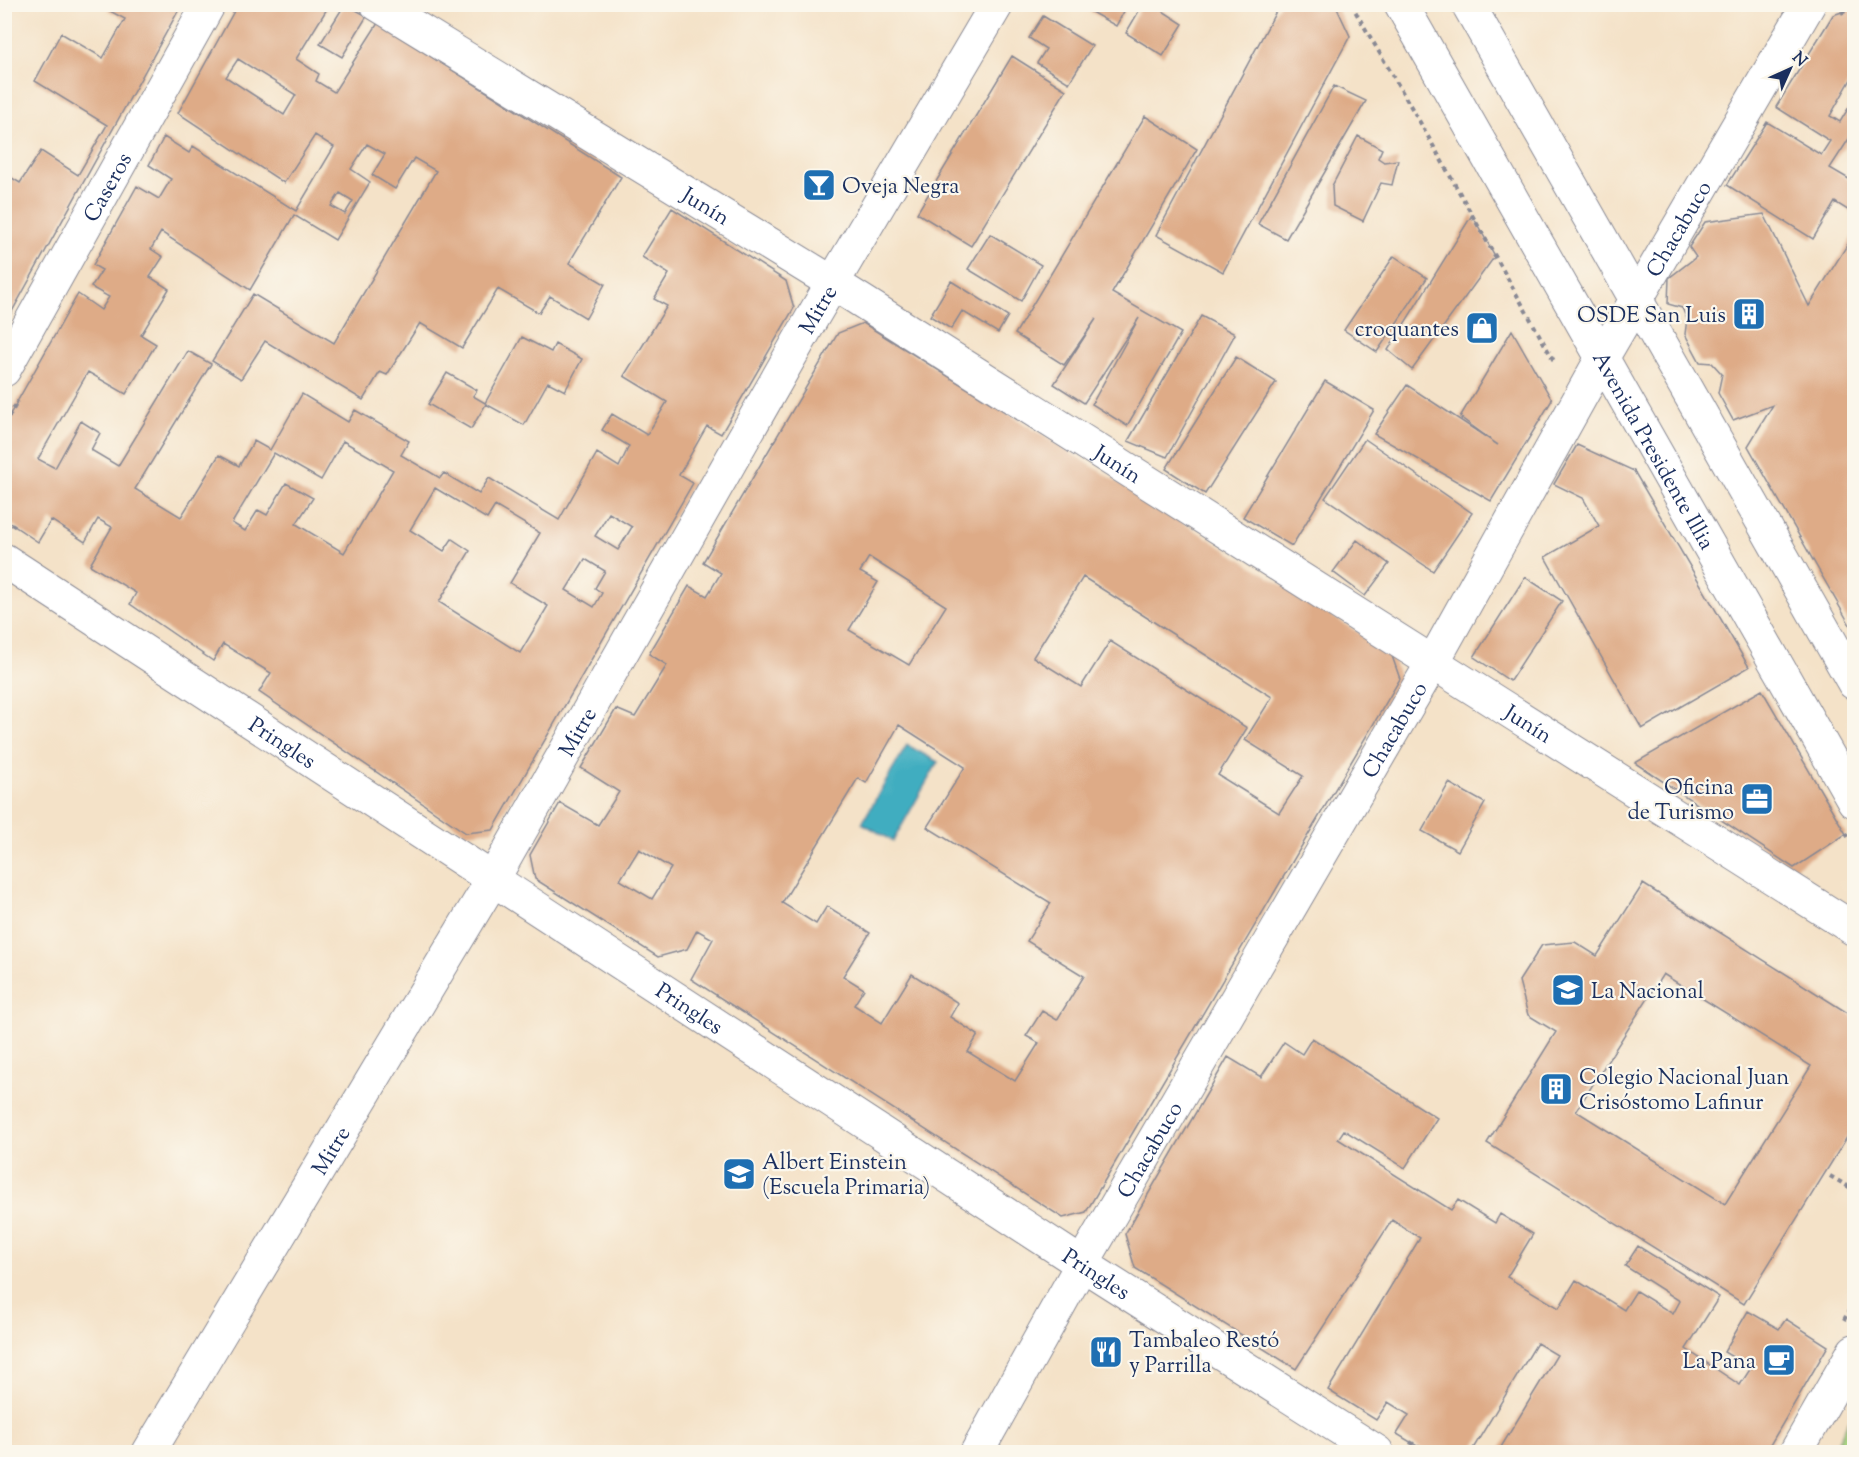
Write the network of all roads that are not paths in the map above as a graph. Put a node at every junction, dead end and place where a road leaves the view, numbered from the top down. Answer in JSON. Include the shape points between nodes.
{"nodes":[{"id":1,"x":210,"y":4,"type":"edge"},
{"id":2,"x":377,"y":4,"type":"edge"},
{"id":3,"x":997,"y":4,"type":"edge"},
{"id":4,"x":1401,"y":4,"type":"edge"},
{"id":5,"x":1468,"y":4,"type":"edge"},
{"id":6,"x":1809,"y":4,"type":"edge"},
{"id":7,"x":833,"y":283,"type":"junction"},
{"id":8,"x":1637,"y":299,"type":"junction"},
{"id":9,"x":1602,"y":360,"type":"junction"},
{"id":10,"x":4,"y":370,"type":"edge"},
{"id":11,"x":4,"y":560,"type":"edge"},
{"id":12,"x":1433,"y":662,"type":"junction"},
{"id":13,"x":1854,"y":682,"type":"edge"},
{"id":14,"x":1854,"y":801,"type":"edge"},
{"id":15,"x":493,"y":879,"type":"junction"},
{"id":16,"x":1854,"y":929,"type":"edge"},
{"id":17,"x":1082,"y":1264,"type":"junction"},
{"id":18,"x":1854,"y":1351,"type":"edge"},
{"id":19,"x":149,"y":1452,"type":"edge"},
{"id":20,"x":977,"y":1452,"type":"edge"},
{"id":21,"x":1377,"y":1452,"type":"edge"},
{"id":22,"x":1796,"y":1452,"type":"edge"}],
"edges":[{"from":1,"to":10,"type":"street","name":"Caseros"},
{"from":2,"to":7,"type":"street","name":"Junín"},
{"from":3,"to":7,"type":"street","name":"Mitre"},
{"from":4,"to":9,"type":"street","name":"Avenida Presidente Illia"},
{"from":5,"to":8,"type":"street"},
{"from":6,"to":8,"type":"street","name":"Chacabuco"},
{"from":7,"to":12,"type":"street","name":"Junín"},
{"from":7,"to":15,"type":"street","name":"Mitre"},
{"from":8,"to":9,"type":"street","name":"Chacabuco"},
{"from":8,"to":13,"type":"street"},
{"from":9,"to":12,"type":"street","name":"Chacabuco"},
{"from":9,"to":14,"type":"street","name":"Avenida Presidente Illia"},
{"from":11,"to":15,"type":"street","name":"Pringles"},
{"from":12,"to":16,"type":"street","name":"Junín"},
{"from":12,"to":17,"type":"street","name":"Chacabuco"},
{"from":15,"to":17,"type":"street","name":"Pringles"},
{"from":15,"to":19,"type":"street","name":"Mitre"},
{"from":17,"to":20,"type":"street","name":"Chacabuco"},
{"from":17,"to":21,"type":"street","name":"Pringles"},
{"from":18,"to":22,"type":"street"}]}
